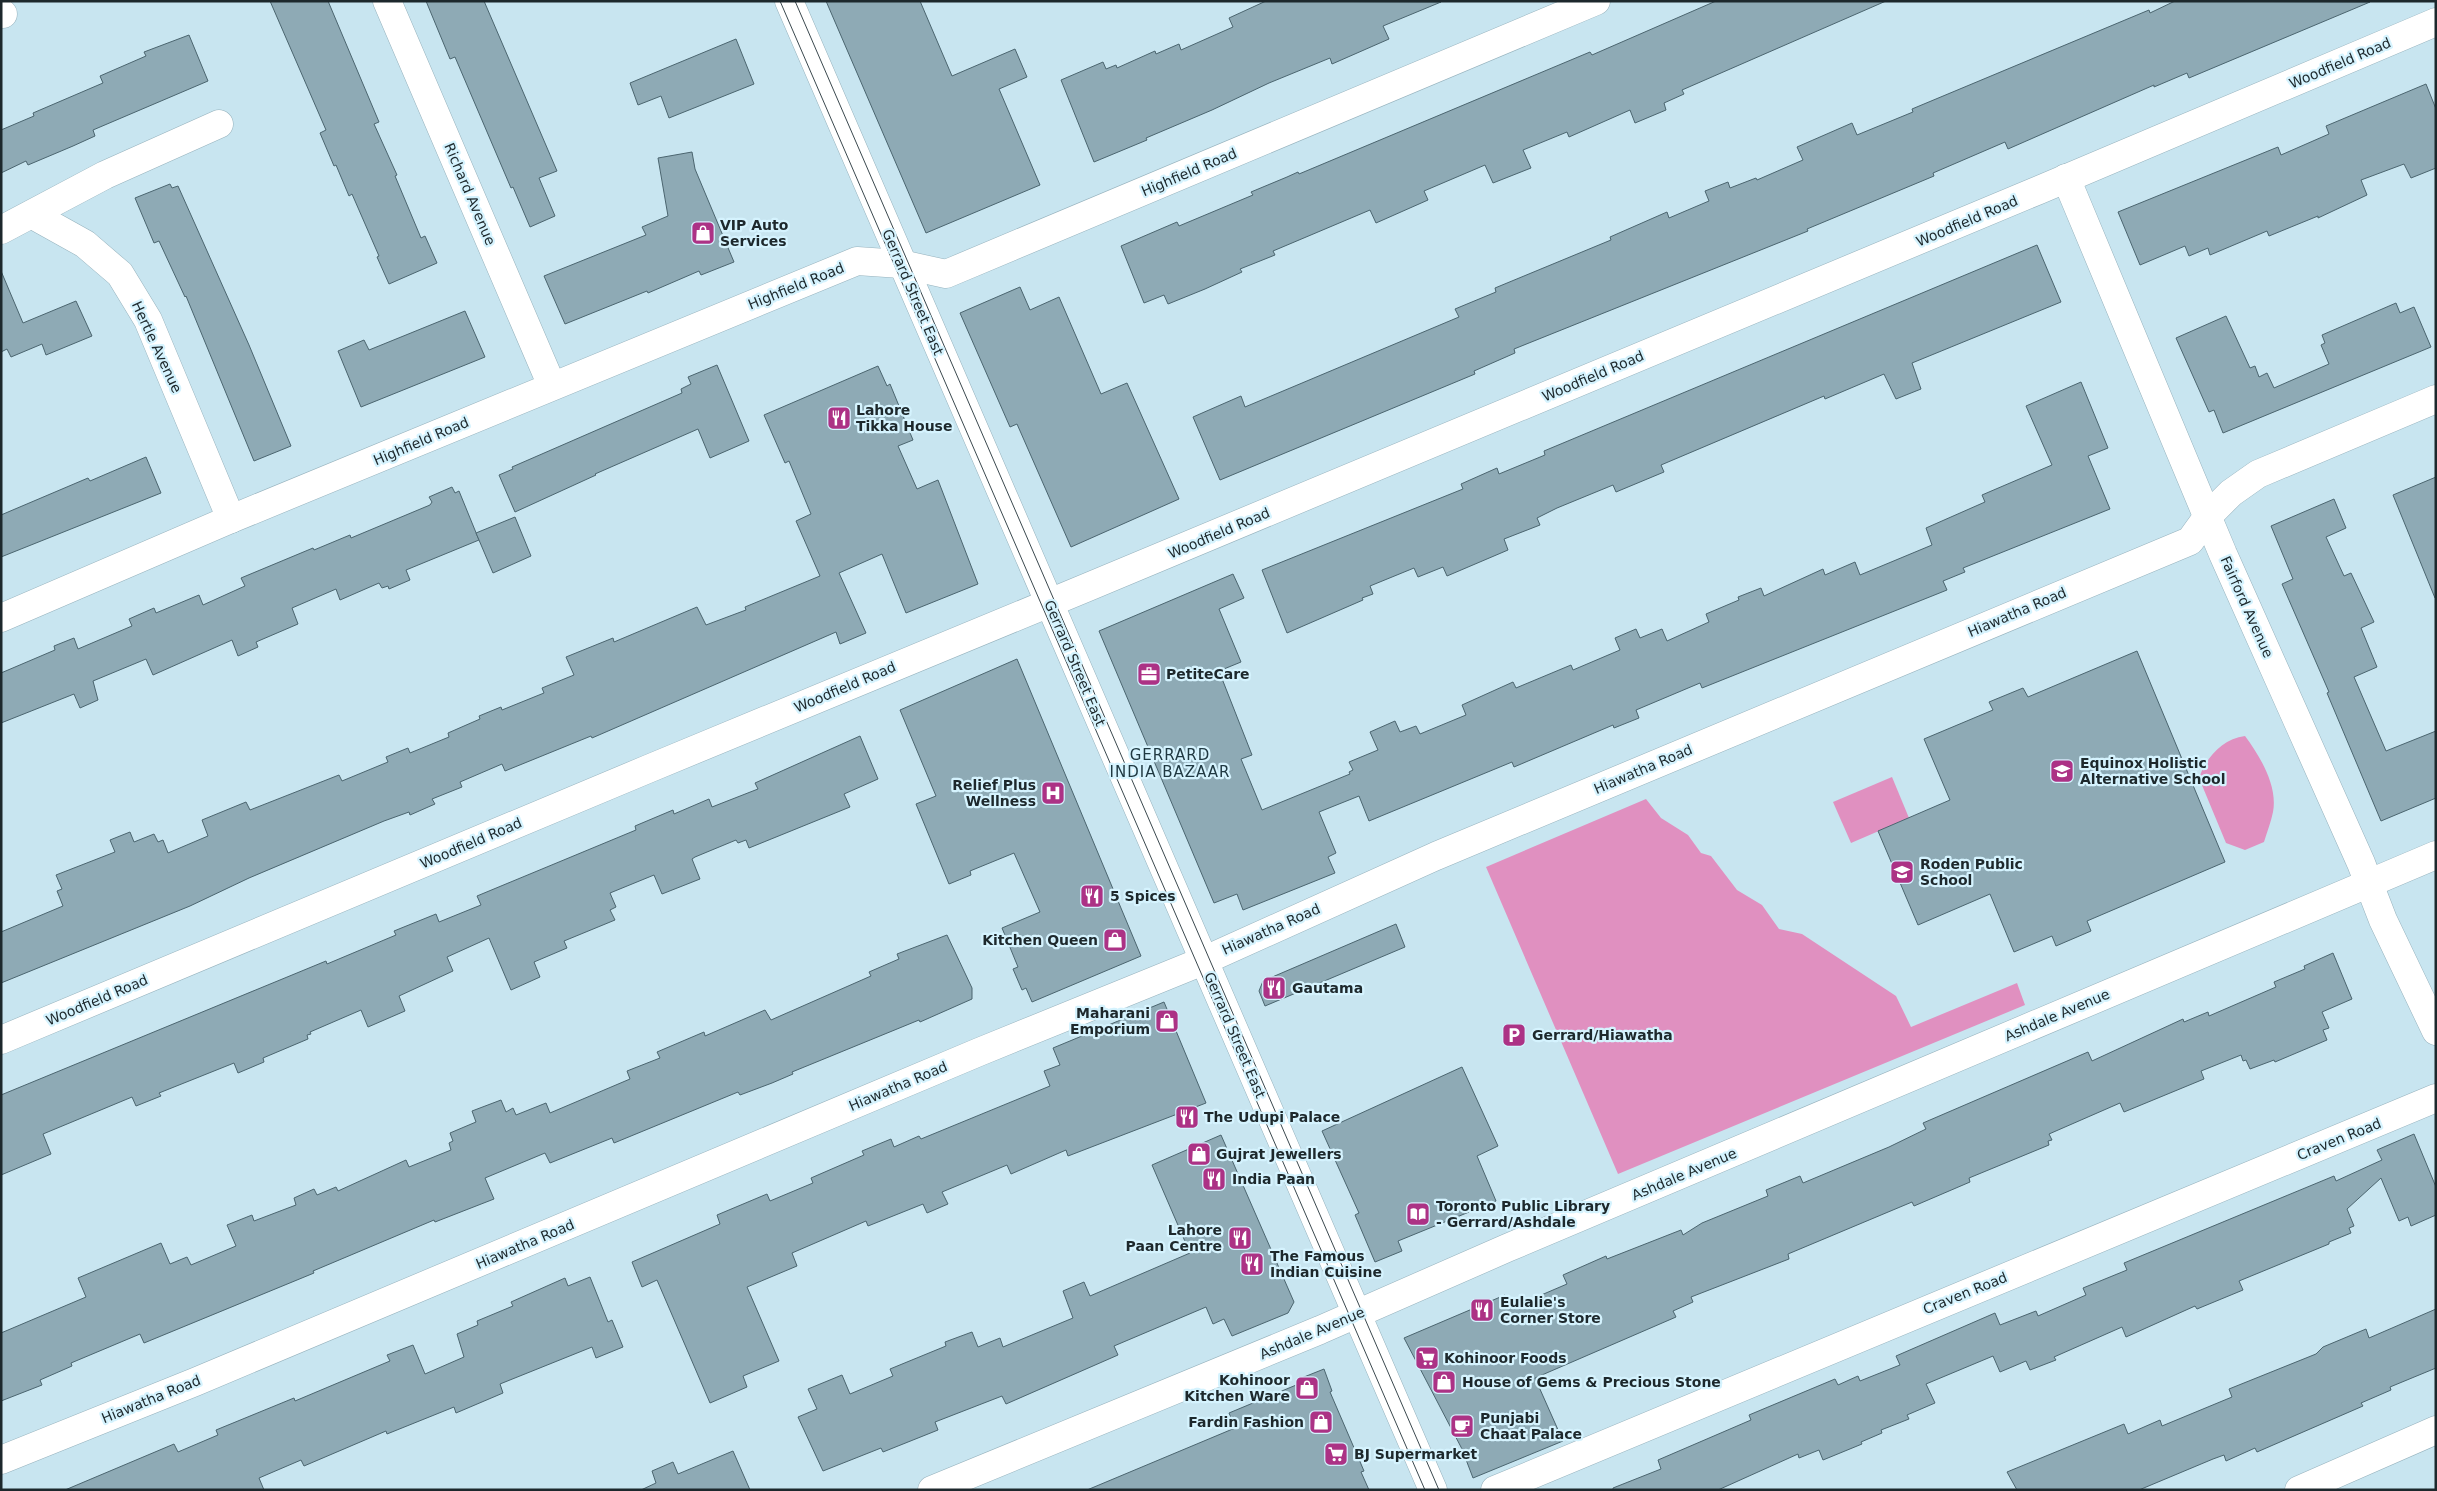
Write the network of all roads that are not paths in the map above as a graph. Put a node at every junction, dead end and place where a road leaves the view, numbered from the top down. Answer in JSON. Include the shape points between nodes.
{"nodes":[{"id":1,"x":387,"y":1,"type":"edge"},
{"id":2,"x":789,"y":1,"type":"edge"},
{"id":3,"x":1596,"y":1,"type":"edge"},
{"id":4,"x":2436,"y":22,"type":"edge"},
{"id":5,"x":220,"y":124,"type":"dead end"},
{"id":6,"x":2066,"y":178,"type":"junction"},
{"id":7,"x":33,"y":215,"type":"junction"},
{"id":8,"x":1,"y":230,"type":"edge"},
{"id":9,"x":901,"y":264,"type":"junction"},
{"id":10,"x":552,"y":386,"type":"junction"},
{"id":11,"x":2436,"y":399,"type":"edge"},
{"id":12,"x":2208,"y":516,"type":"junction"},
{"id":13,"x":232,"y":520,"type":"junction"},
{"id":14,"x":1050,"y":603,"type":"junction"},
{"id":15,"x":1,"y":618,"type":"edge"},
{"id":16,"x":2436,"y":855,"type":"edge"},
{"id":17,"x":2369,"y":884,"type":"junction"},
{"id":18,"x":1203,"y":961,"type":"junction"},
{"id":19,"x":2436,"y":1031,"type":"edge"},
{"id":20,"x":1,"y":1040,"type":"edge"},
{"id":21,"x":2436,"y":1098,"type":"edge"},
{"id":22,"x":1356,"y":1314,"type":"junction"},
{"id":23,"x":2436,"y":1430,"type":"edge"},
{"id":24,"x":1,"y":1460,"type":"edge"},
{"id":25,"x":932,"y":1490,"type":"edge"},
{"id":26,"x":1433,"y":1490,"type":"edge"},
{"id":27,"x":1494,"y":1490,"type":"edge"},
{"id":28,"x":2299,"y":1490,"type":"edge"}],
"edges":[{"from":1,"to":10,"type":"street","name":"Richard Avenue"},
{"from":2,"to":9,"type":"street","name":"Gerrard Street East"},
{"from":3,"to":9,"type":"street","name":"Highfield Road","via":[[946,274]]},
{"from":4,"to":6,"type":"street","name":"Woodfield Road"},
{"from":5,"to":7,"type":"street","via":[[105,174]]},
{"from":6,"to":12,"type":"street","name":"Fairford Avenue"},
{"from":6,"to":14,"type":"street","name":"Woodfield Road"},
{"from":7,"to":8,"type":"street"},
{"from":7,"to":13,"type":"street","name":"Hertle Avenue","via":[[85,244],[120,274],[148,320]]},
{"from":9,"to":10,"type":"street","name":"Highfield Road","via":[[857,261]]},
{"from":9,"to":14,"type":"street","name":"Gerrard Street East"},
{"from":10,"to":13,"type":"street","name":"Highfield Road"},
{"from":11,"to":12,"type":"street","name":"Hiawatha Road","via":[[2258,474]]},
{"from":12,"to":17,"type":"street","name":"Fairford Avenue"},
{"from":12,"to":18,"type":"street","name":"Hiawatha Road","via":[[2190,541],[1445,852]]},
{"from":13,"to":15,"type":"street","name":"Highfield Road"},
{"from":14,"to":18,"type":"street","name":"Gerrard Street East"},
{"from":14,"to":20,"type":"street","name":"Woodfield Road"},
{"from":16,"to":17,"type":"street","name":"Ashdale Avenue"},
{"from":17,"to":19,"type":"street","name":"Fairford Avenue"},
{"from":17,"to":22,"type":"street","name":"Ashdale Avenue"},
{"from":18,"to":22,"type":"street","name":"Gerrard Street East"},
{"from":18,"to":24,"type":"street","name":"Hiawatha Road"},
{"from":21,"to":27,"type":"street","name":"Craven Road"},
{"from":22,"to":25,"type":"street","name":"Ashdale Avenue"},
{"from":22,"to":26,"type":"street","name":"Gerrard Street East"},
{"from":23,"to":28,"type":"street"}]}
